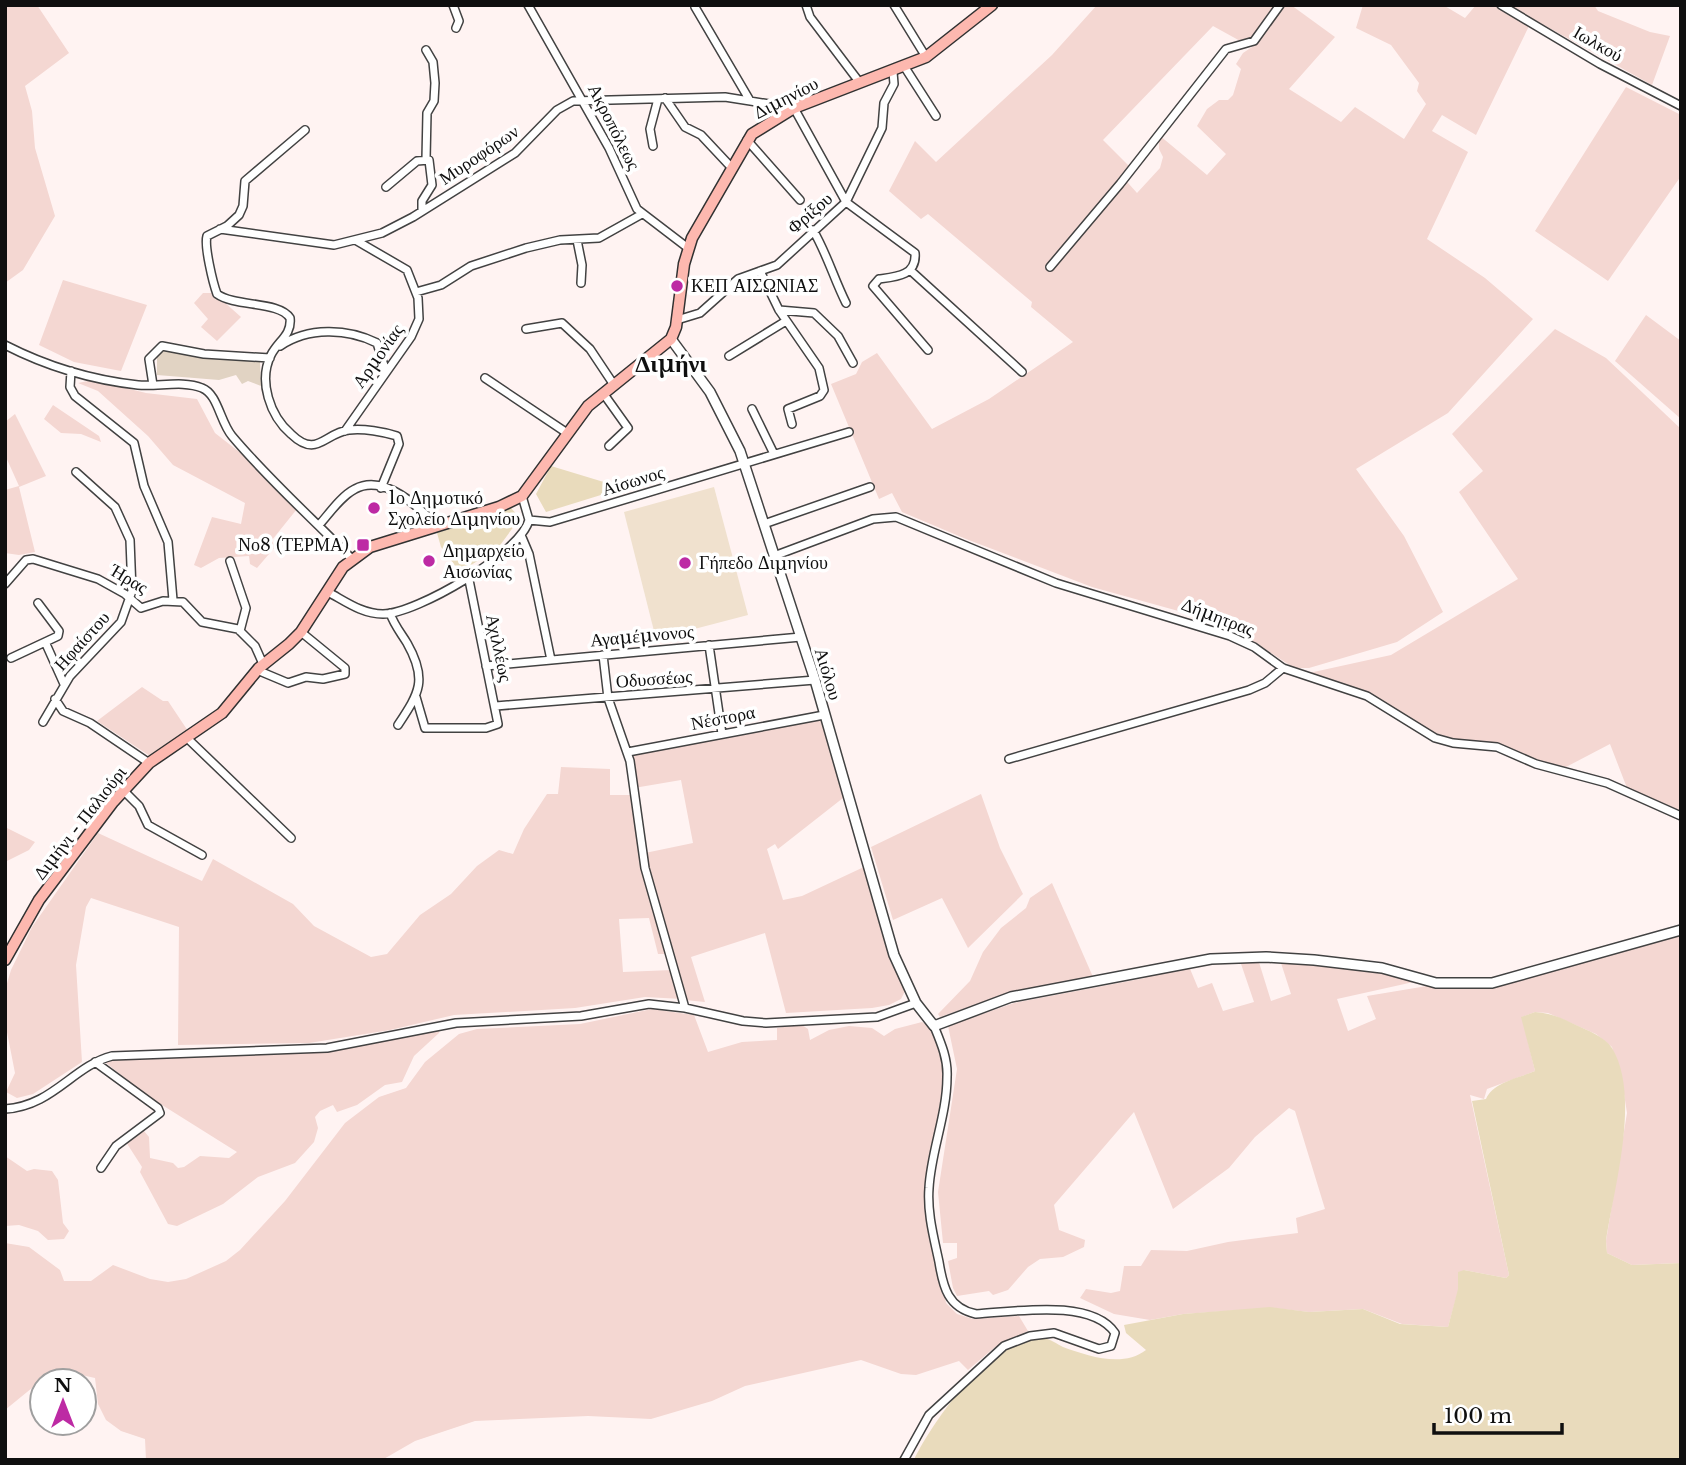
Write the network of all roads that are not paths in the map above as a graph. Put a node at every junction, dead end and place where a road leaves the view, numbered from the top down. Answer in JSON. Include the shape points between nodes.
{"nodes":[{"id":1,"x":453,"y":5,"type":"edge"},
{"id":2,"x":528,"y":5,"type":"edge"},
{"id":3,"x":806,"y":5,"type":"edge"},
{"id":4,"x":894,"y":5,"type":"edge"},
{"id":5,"x":1280,"y":5,"type":"edge"},
{"id":6,"x":1501,"y":5,"type":"edge"},
{"id":7,"x":989,"y":6,"type":"edge"},
{"id":8,"x":695,"y":7,"type":"dead end"},
{"id":9,"x":456,"y":28,"type":"dead end"},
{"id":10,"x":426,"y":50,"type":"dead end"},
{"id":11,"x":926,"y":57,"type":"junction"},
{"id":12,"x":904,"y":66,"type":"junction"},
{"id":13,"x":893,"y":72,"type":"junction"},
{"id":14,"x":860,"y":83,"type":"junction"},
{"id":15,"x":662,"y":99,"type":"junction"},
{"id":16,"x":749,"y":99,"type":"junction"},
{"id":17,"x":581,"y":100,"type":"junction"},
{"id":18,"x":1681,"y":106,"type":"edge"},
{"id":19,"x":794,"y":108,"type":"junction"},
{"id":20,"x":936,"y":116,"type":"dead end"},
{"id":21,"x":305,"y":130,"type":"dead end"},
{"id":22,"x":747,"y":140,"type":"junction"},
{"id":23,"x":653,"y":146,"type":"dead end"},
{"id":24,"x":426,"y":159,"type":"junction"},
{"id":25,"x":731,"y":167,"type":"junction"},
{"id":26,"x":386,"y":187,"type":"dead end"},
{"id":27,"x":800,"y":200,"type":"dead end"},
{"id":28,"x":846,"y":202,"type":"junction"},
{"id":29,"x":422,"y":211,"type":"junction"},
{"id":30,"x":642,"y":214,"type":"junction"},
{"id":31,"x":220,"y":229,"type":"junction"},
{"id":32,"x":813,"y":230,"type":"junction"},
{"id":33,"x":578,"y":240,"type":"junction"},
{"id":34,"x":357,"y":242,"type":"junction"},
{"id":35,"x":688,"y":248,"type":"junction"},
{"id":36,"x":1050,"y":267,"type":"dead end"},
{"id":37,"x":910,"y":270,"type":"junction"},
{"id":38,"x":760,"y":271,"type":"junction"},
{"id":39,"x":581,"y":283,"type":"dead end"},
{"id":40,"x":416,"y":292,"type":"junction"},
{"id":41,"x":846,"y":303,"type":"dead end"},
{"id":42,"x":779,"y":310,"type":"junction"},
{"id":43,"x":677,"y":320,"type":"junction"},
{"id":44,"x":786,"y":321,"type":"junction"},
{"id":45,"x":526,"y":329,"type":"dead end"},
{"id":46,"x":671,"y":339,"type":"junction"},
{"id":47,"x":5,"y":345,"type":"edge"},
{"id":48,"x":928,"y":350,"type":"dead end"},
{"id":49,"x":274,"y":351,"type":"junction"},
{"id":50,"x":729,"y":356,"type":"dead end"},
{"id":51,"x":270,"y":358,"type":"junction"},
{"id":52,"x":853,"y":363,"type":"dead end"},
{"id":53,"x":71,"y":371,"type":"junction"},
{"id":54,"x":386,"y":372,"type":"junction"},
{"id":55,"x":1022,"y":372,"type":"dead end"},
{"id":56,"x":485,"y":378,"type":"dead end"},
{"id":57,"x":153,"y":385,"type":"junction"},
{"id":58,"x":614,"y":385,"type":"junction"},
{"id":59,"x":603,"y":394,"type":"junction"},
{"id":60,"x":752,"y":409,"type":"dead end"},
{"id":61,"x":792,"y":424,"type":"dead end"},
{"id":62,"x":345,"y":431,"type":"junction"},
{"id":63,"x":849,"y":432,"type":"dead end"},
{"id":64,"x":567,"y":433,"type":"junction"},
{"id":65,"x":609,"y":446,"type":"dead end"},
{"id":66,"x":774,"y":454,"type":"junction"},
{"id":67,"x":744,"y":463,"type":"junction"},
{"id":68,"x":76,"y":472,"type":"dead end"},
{"id":69,"x":870,"y":487,"type":"dead end"},
{"id":70,"x":381,"y":488,"type":"junction"},
{"id":71,"x":522,"y":496,"type":"junction"},
{"id":72,"x":529,"y":520,"type":"junction"},
{"id":73,"x":764,"y":524,"type":"junction"},
{"id":74,"x":319,"y":525,"type":"junction"},
{"id":75,"x":437,"y":526,"type":"junction"},
{"id":76,"x":521,"y":536,"type":"junction"},
{"id":77,"x":774,"y":556,"type":"junction"},
{"id":78,"x":352,"y":559,"type":"junction"},
{"id":79,"x":230,"y":561,"type":"dead end"},
{"id":80,"x":468,"y":575,"type":"junction"},
{"id":81,"x":5,"y":584,"type":"edge"},
{"id":82,"x":328,"y":592,"type":"junction"},
{"id":83,"x":131,"y":599,"type":"junction"},
{"id":84,"x":173,"y":600,"type":"junction"},
{"id":85,"x":38,"y":603,"type":"dead end"},
{"id":86,"x":390,"y":613,"type":"junction"},
{"id":87,"x":240,"y":631,"type":"junction"},
{"id":88,"x":301,"y":632,"type":"junction"},
{"id":89,"x":801,"y":637,"type":"junction"},
{"id":90,"x":46,"y":644,"type":"junction"},
{"id":91,"x":709,"y":645,"type":"junction"},
{"id":92,"x":603,"y":655,"type":"junction"},
{"id":93,"x":11,"y":658,"type":"dead end"},
{"id":94,"x":551,"y":660,"type":"junction"},
{"id":95,"x":486,"y":666,"type":"junction"},
{"id":96,"x":260,"y":667,"type":"junction"},
{"id":97,"x":1283,"y":668,"type":"junction"},
{"id":98,"x":815,"y":680,"type":"junction"},
{"id":99,"x":64,"y":684,"type":"junction"},
{"id":100,"x":716,"y":690,"type":"junction"},
{"id":101,"x":416,"y":697,"type":"junction"},
{"id":102,"x":608,"y":698,"type":"junction"},
{"id":103,"x":55,"y":699,"type":"junction"},
{"id":104,"x":496,"y":706,"type":"junction"},
{"id":105,"x":824,"y":715,"type":"junction"},
{"id":106,"x":43,"y":722,"type":"dead end"},
{"id":107,"x":398,"y":726,"type":"dead end"},
{"id":108,"x":722,"y":734,"type":"junction"},
{"id":109,"x":186,"y":737,"type":"junction"},
{"id":110,"x":628,"y":752,"type":"junction"},
{"id":111,"x":1009,"y":759,"type":"dead end"},
{"id":112,"x":149,"y":763,"type":"junction"},
{"id":113,"x":124,"y":791,"type":"junction"},
{"id":114,"x":1681,"y":816,"type":"edge"},
{"id":115,"x":291,"y":838,"type":"dead end"},
{"id":116,"x":202,"y":855,"type":"dead end"},
{"id":117,"x":1681,"y":930,"type":"edge"},
{"id":118,"x":5,"y":960,"type":"edge"},
{"id":119,"x":916,"y":1003,"type":"junction"},
{"id":120,"x":685,"y":1007,"type":"junction"},
{"id":121,"x":934,"y":1026,"type":"junction"},
{"id":122,"x":95,"y":1062,"type":"junction"},
{"id":123,"x":5,"y":1109,"type":"edge"},
{"id":124,"x":101,"y":1168,"type":"dead end"},
{"id":125,"x":904,"y":1460,"type":"edge"}],
"edges":[{"from":1,"to":9,"type":"street"},
{"from":2,"to":17,"type":"street","name":"Ακροπόλεως"},
{"from":3,"to":14,"type":"street","via":[[810,18]]},
{"from":4,"to":11,"type":"street"},
{"from":5,"to":36,"type":"street","via":[[1254,41],[1226,49]]},
{"from":6,"to":18,"type":"street","name":"Ιωλκού"},
{"from":7,"to":11,"type":"main road","name":"Διμηνίου"},
{"from":8,"to":16,"type":"street"},
{"from":10,"to":24,"type":"street","via":[[433,62],[435,83],[434,101],[427,113]]},
{"from":11,"to":12,"type":"main road","name":"Διμηνίου"},
{"from":12,"to":13,"type":"main road","name":"Διμηνίου"},
{"from":12,"to":20,"type":"street"},
{"from":13,"to":14,"type":"main road","name":"Διμηνίου"},
{"from":13,"to":28,"type":"street","name":"Φρίξου","via":[[882,128]]},
{"from":14,"to":19,"type":"main road","name":"Διμηνίου"},
{"from":15,"to":16,"type":"street","name":"Μυροφόρων"},
{"from":15,"to":17,"type":"street","name":"Μυροφόρων"},
{"from":15,"to":23,"type":"street","via":[[650,129]]},
{"from":15,"to":25,"type":"street","via":[[685,127],[701,135]]},
{"from":16,"to":19,"type":"street","name":"Μυροφόρων"},
{"from":17,"to":29,"type":"street","name":"Μυροφόρων","via":[[557,110],[515,153]]},
{"from":17,"to":30,"type":"street","name":"Ακροπόλεως"},
{"from":19,"to":22,"type":"main road","name":"Διμηνίου"},
{"from":19,"to":28,"type":"street"},
{"from":21,"to":31,"type":"street","via":[[245,181],[243,208]]},
{"from":22,"to":25,"type":"main road","name":"Διμηνίου"},
{"from":22,"to":27,"type":"street"},
{"from":24,"to":26,"type":"street","via":[[414,163]]},
{"from":24,"to":29,"type":"street","via":[[432,166],[432,185],[422,201]]},
{"from":25,"to":35,"type":"main road","name":"Διμηνίου"},
{"from":28,"to":32,"type":"street","name":"Φρίξου"},
{"from":28,"to":37,"type":"street","via":[[913,251],[916,259]]},
{"from":29,"to":34,"type":"street","name":"Μυροφόρων"},
{"from":30,"to":33,"type":"street","via":[[610,233]]},
{"from":30,"to":35,"type":"street","name":"Ακροπόλεως"},
{"from":31,"to":34,"type":"street","name":"Μυροφόρων","via":[[309,244]]},
{"from":31,"to":49,"type":"street","via":[[209,233],[205,242],[216,293],[286,312],[290,328]]},
{"from":32,"to":38,"type":"street","name":"Φρίξου","via":[[777,265]]},
{"from":32,"to":41,"type":"street"},
{"from":33,"to":39,"type":"street"},
{"from":33,"to":40,"type":"street","via":[[549,242],[486,261],[441,285]]},
{"from":34,"to":40,"type":"street","via":[[404,267]]},
{"from":35,"to":43,"type":"main road","name":"Διμηνίου"},
{"from":37,"to":48,"type":"street","via":[[897,279],[879,279],[874,287]]},
{"from":37,"to":55,"type":"street"},
{"from":38,"to":42,"type":"street"},
{"from":38,"to":43,"type":"street","name":"Φρίξου","via":[[734,281],[700,313]]},
{"from":40,"to":54,"type":"street","name":"Αρμονίας","via":[[417,327]]},
{"from":42,"to":44,"type":"street"},
{"from":42,"to":52,"type":"street","via":[[814,313],[838,337]]},
{"from":43,"to":46,"type":"main road","name":"Διμηνίου"},
{"from":44,"to":50,"type":"street"},
{"from":44,"to":61,"type":"street","via":[[819,368],[824,390],[788,410]]},
{"from":45,"to":58,"type":"street","via":[[562,323],[590,349]]},
{"from":46,"to":58,"type":"main road","name":"Διμήνι - Παλιούρι"},
{"from":46,"to":67,"type":"street","name":"Αιόλου","via":[[720,410]]},
{"from":47,"to":53,"type":"street"},
{"from":49,"to":51,"type":"street"},
{"from":49,"to":54,"type":"street","via":[[304,334],[350,334],[377,343]]},
{"from":51,"to":57,"type":"street","via":[[162,346],[149,359]]},
{"from":51,"to":62,"type":"street","via":[[268,398],[290,434],[318,445]]},
{"from":53,"to":57,"type":"street"},
{"from":53,"to":84,"type":"street","via":[[70,387],[75,396],[134,443],[144,486],[168,542]]},
{"from":54,"to":62,"type":"street","name":"Αρμονίας"},
{"from":56,"to":64,"type":"street"},
{"from":57,"to":74,"type":"street","via":[[195,386],[208,391],[228,432]]},
{"from":58,"to":59,"type":"main road","name":"Διμήνι - Παλιούρι"},
{"from":59,"to":64,"type":"main road","name":"Διμήνι - Παλιούρι"},
{"from":59,"to":65,"type":"street","via":[[628,428]]},
{"from":60,"to":66,"type":"street"},
{"from":62,"to":70,"type":"street","via":[[399,438]]},
{"from":63,"to":66,"type":"street","name":"Αίσωνος"},
{"from":64,"to":71,"type":"main road","name":"Διμήνι - Παλιούρι"},
{"from":66,"to":67,"type":"street","name":"Αίσωνος"},
{"from":67,"to":72,"type":"street","name":"Αίσωνος","via":[[550,522]]},
{"from":67,"to":73,"type":"street","name":"Αιόλου"},
{"from":68,"to":83,"type":"street","name":"Ηφαίστου","via":[[115,507],[130,540]]},
{"from":69,"to":73,"type":"street"},
{"from":70,"to":74,"type":"street","via":[[363,486],[351,491]]},
{"from":70,"to":75,"type":"street","via":[[414,502]]},
{"from":71,"to":72,"type":"street"},
{"from":71,"to":75,"type":"main road","name":"Διμήνι - Παλιούρι"},
{"from":72,"to":76,"type":"street"},
{"from":73,"to":77,"type":"street","name":"Αιόλου"},
{"from":74,"to":78,"type":"street"},
{"from":75,"to":78,"type":"main road","name":"Διμήνι - Παλιούρι","via":[[370,547]]},
{"from":76,"to":80,"type":"street"},
{"from":76,"to":94,"type":"street","via":[[529,554]]},
{"from":77,"to":89,"type":"street","name":"Αιόλου"},
{"from":77,"to":97,"type":"street","name":"Δήμητρας","via":[[873,519],[896,517],[1056,583],[1230,636]]},
{"from":78,"to":82,"type":"main road","name":"Διμήνι - Παλιούρι"},
{"from":79,"to":87,"type":"street","via":[[246,608]]},
{"from":80,"to":86,"type":"street","via":[[417,606]]},
{"from":80,"to":95,"type":"street","name":"Αχιλλέως"},
{"from":81,"to":83,"type":"street","name":"Ήρας","via":[[26,560],[33,559],[91,576]]},
{"from":82,"to":86,"type":"street","via":[[362,610]]},
{"from":82,"to":88,"type":"main road","name":"Διμήνι - Παλιούρι"},
{"from":83,"to":84,"type":"street","name":"Ήρας","via":[[141,608]]},
{"from":83,"to":99,"type":"street","name":"Ηφαίστου","via":[[121,622]]},
{"from":84,"to":87,"type":"street","via":[[189,605],[202,622]]},
{"from":85,"to":90,"type":"street","via":[[59,631]]},
{"from":86,"to":101,"type":"street","via":[[419,670]]},
{"from":87,"to":96,"type":"street","via":[[255,646]]},
{"from":88,"to":96,"type":"main road","name":"Διμήνι - Παλιούρι"},
{"from":88,"to":96,"type":"street","via":[[339,660],[345,674],[288,683]]},
{"from":89,"to":91,"type":"street","name":"Αγαμέμνονος"},
{"from":89,"to":98,"type":"street","name":"Αιόλου"},
{"from":90,"to":93,"type":"street"},
{"from":90,"to":99,"type":"street"},
{"from":91,"to":92,"type":"street","name":"Αγαμέμνονος"},
{"from":91,"to":100,"type":"street"},
{"from":92,"to":94,"type":"street","name":"Αγαμέμνονος"},
{"from":92,"to":102,"type":"street"},
{"from":94,"to":95,"type":"street","name":"Αγαμέμνονος"},
{"from":95,"to":104,"type":"street","name":"Αχιλλέως"},
{"from":96,"to":109,"type":"main road","name":"Διμήνι - Παλιούρι","via":[[222,713]]},
{"from":97,"to":111,"type":"street","via":[[1249,690]]},
{"from":97,"to":114,"type":"street","name":"Δήμητρας","via":[[1367,696],[1435,738],[1497,747],[1548,768],[1607,783]]},
{"from":98,"to":100,"type":"street","name":"Οδυσσέως"},
{"from":98,"to":105,"type":"street","name":"Αιόλου"},
{"from":99,"to":103,"type":"street","name":"Ηφαίστου"},
{"from":100,"to":102,"type":"street","name":"Οδυσσέως"},
{"from":100,"to":108,"type":"street"},
{"from":101,"to":104,"type":"street","name":"Αχιλλέως","via":[[425,728],[496,726]]},
{"from":101,"to":107,"type":"street"},
{"from":102,"to":104,"type":"street","name":"Οδυσσέως"},
{"from":102,"to":110,"type":"street"},
{"from":103,"to":106,"type":"street","name":"Ηφαίστου"},
{"from":103,"to":112,"type":"street","via":[[68,714],[90,723]]},
{"from":105,"to":108,"type":"street","name":"Νέστορα"},
{"from":105,"to":119,"type":"street","name":"Αιόλου","via":[[894,955]]},
{"from":108,"to":110,"type":"street","name":"Νέστορα"},
{"from":109,"to":112,"type":"main road","name":"Διμήνι - Παλιούρι"},
{"from":109,"to":115,"type":"street"},
{"from":110,"to":120,"type":"street","via":[[645,868]]},
{"from":112,"to":113,"type":"main road","name":"Διμήνι - Παλιούρι"},
{"from":113,"to":116,"type":"street","via":[[139,806],[148,825]]},
{"from":113,"to":118,"type":"main road","name":"Διμήνι - Παλιούρι","via":[[39,900]]},
{"from":117,"to":121,"type":"street","via":[[1492,983],[1436,983],[1382,968],[1314,960],[1211,959],[1011,997]]},
{"from":119,"to":120,"type":"street","via":[[877,1017],[766,1023]]},
{"from":119,"to":121,"type":"street","name":"Αιόλου"},
{"from":120,"to":122,"type":"street","via":[[649,1004],[581,1016],[456,1023],[327,1048],[111,1056]]},
{"from":121,"to":125,"type":"street","via":[[944,1050],[947,1079],[931,1168],[929,1208],[943,1287],[950,1300],[976,1314],[1071,1310],[1107,1321],[1115,1333],[1111,1346],[1099,1349],[1054,1333],[1004,1346],[929,1415]]},
{"from":122,"to":123,"type":"street","via":[[48,1096]]},
{"from":122,"to":124,"type":"street","via":[[160,1112],[116,1146]]}]}
